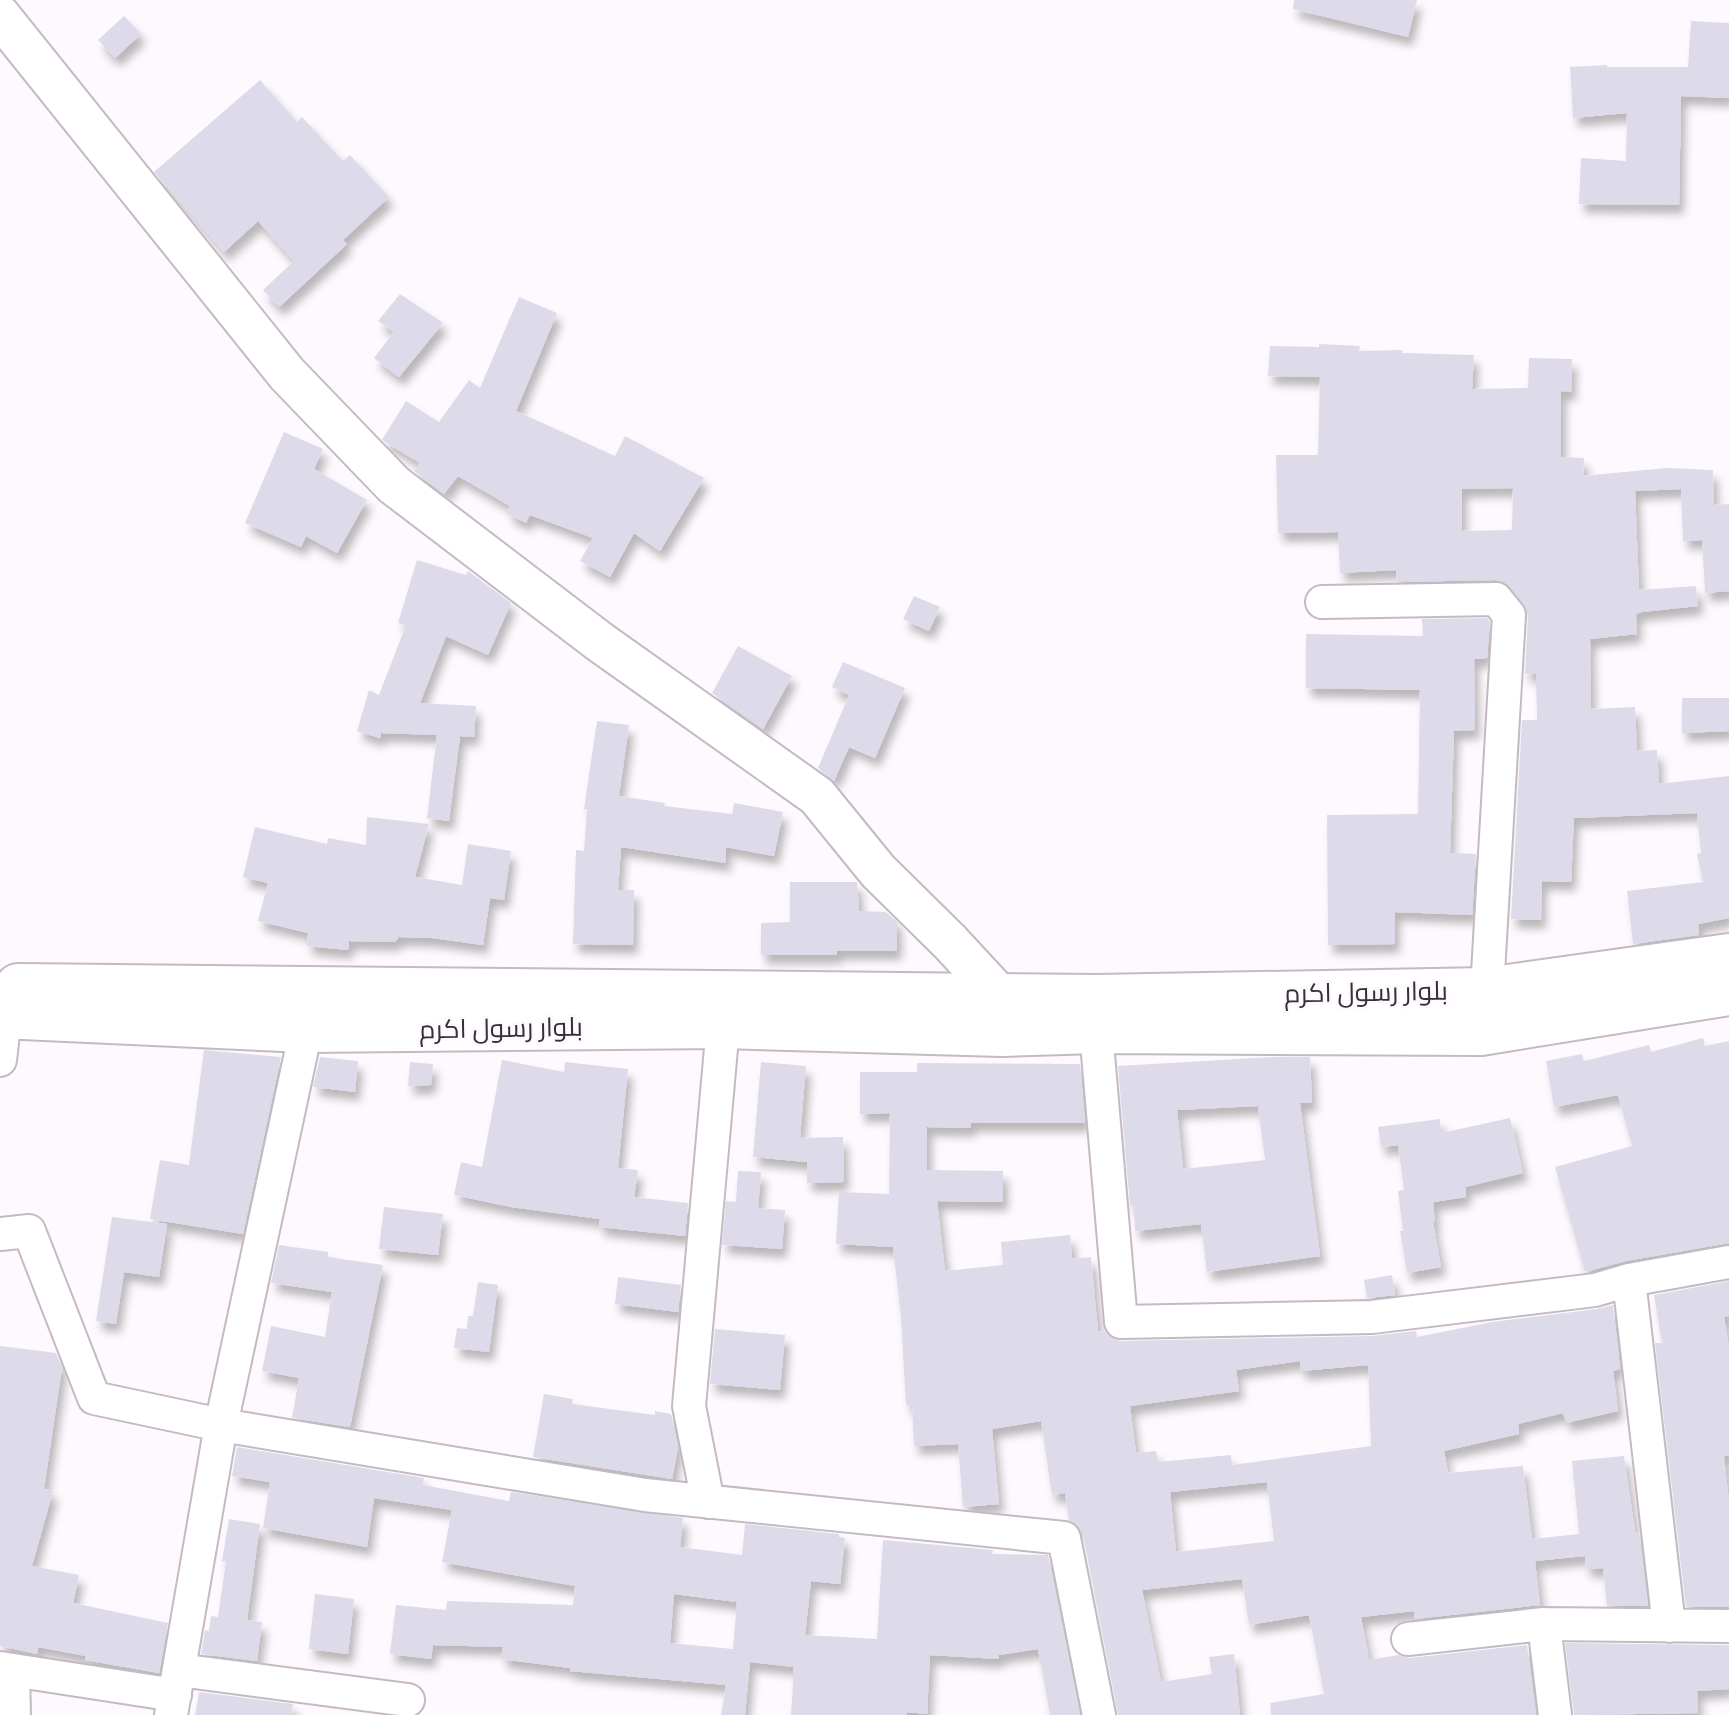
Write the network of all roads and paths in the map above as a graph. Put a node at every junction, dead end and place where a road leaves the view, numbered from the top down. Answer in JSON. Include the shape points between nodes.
{"nodes":[{"id":1,"x":0,"y":16,"type":"edge"},
{"id":2,"x":1322,"y":602,"type":"dead end"},
{"id":3,"x":1729,"y":956,"type":"edge"},
{"id":4,"x":1487,"y":990,"type":"junction"},
{"id":5,"x":1729,"y":993,"type":"edge"},
{"id":6,"x":2,"y":1006,"type":"edge"},
{"id":7,"x":1001,"y":1015,"type":"junction"},
{"id":8,"x":723,"y":1026,"type":"junction"},
{"id":9,"x":306,"y":1030,"type":"junction"},
{"id":10,"x":1096,"y":1031,"type":"junction"},
{"id":11,"x":0,"y":1060,"type":"edge"},
{"id":12,"x":0,"y":1234,"type":"edge"},
{"id":13,"x":1729,"y":1262,"type":"edge"},
{"id":14,"x":1629,"y":1280,"type":"junction"},
{"id":15,"x":221,"y":1425,"type":"junction"},
{"id":16,"x":708,"y":1502,"type":"junction"},
{"id":17,"x":1544,"y":1624,"type":"junction"},
{"id":18,"x":1669,"y":1626,"type":"junction"},
{"id":19,"x":1729,"y":1626,"type":"edge"},
{"id":20,"x":1408,"y":1639,"type":"dead end"},
{"id":21,"x":7,"y":1670,"type":"edge"},
{"id":22,"x":175,"y":1693,"type":"edge"},
{"id":23,"x":408,"y":1700,"type":"dead end"},
{"id":24,"x":14,"y":1715,"type":"edge"},
{"id":25,"x":1099,"y":1715,"type":"edge"},
{"id":26,"x":1555,"y":1715,"type":"edge"}],
"edges":[{"from":1,"to":7,"type":"street","via":[[287,374],[394,485],[600,642],[817,796],[878,871],[950,942]]},
{"from":2,"to":4,"type":"street","via":[[1496,599],[1509,615]]},
{"from":3,"to":4,"type":"main road","name":"بلوار رسول اکرم"},
{"from":4,"to":7,"type":"main road","name":"بلوار رسول اکرم","via":[[1097,997]]},
{"from":5,"to":10,"type":"main road","name":"بلوار رسول اکرم","via":[[1481,1033]]},
{"from":6,"to":7,"type":"main road","name":"بلوار رسول اکرم"},
{"from":6,"to":9,"type":"main road","name":"بلوار رسول اکرم"},
{"from":6,"to":11,"type":"street"},
{"from":7,"to":8,"type":"main road","name":"بلوار رسول اکرم"},
{"from":7,"to":10,"type":"main road","name":"بلوار رسول اکرم"},
{"from":8,"to":9,"type":"main road","name":"بلوار رسول اکرم"},
{"from":8,"to":16,"type":"street","via":[[689,1406]]},
{"from":9,"to":15,"type":"street"},
{"from":10,"to":14,"type":"street","via":[[1121,1322],[1372,1317],[1595,1290]]},
{"from":12,"to":15,"type":"street","via":[[29,1231],[94,1398]]},
{"from":13,"to":14,"type":"street"},
{"from":14,"to":18,"type":"street"},
{"from":15,"to":16,"type":"street"},
{"from":15,"to":22,"type":"street"},
{"from":16,"to":25,"type":"street","via":[[1064,1538]]},
{"from":17,"to":18,"type":"street"},
{"from":17,"to":20,"type":"street"},
{"from":17,"to":26,"type":"street"},
{"from":18,"to":19,"type":"street"},
{"from":21,"to":22,"type":"street"},
{"from":21,"to":24,"type":"street"},
{"from":22,"to":23,"type":"street"}]}
